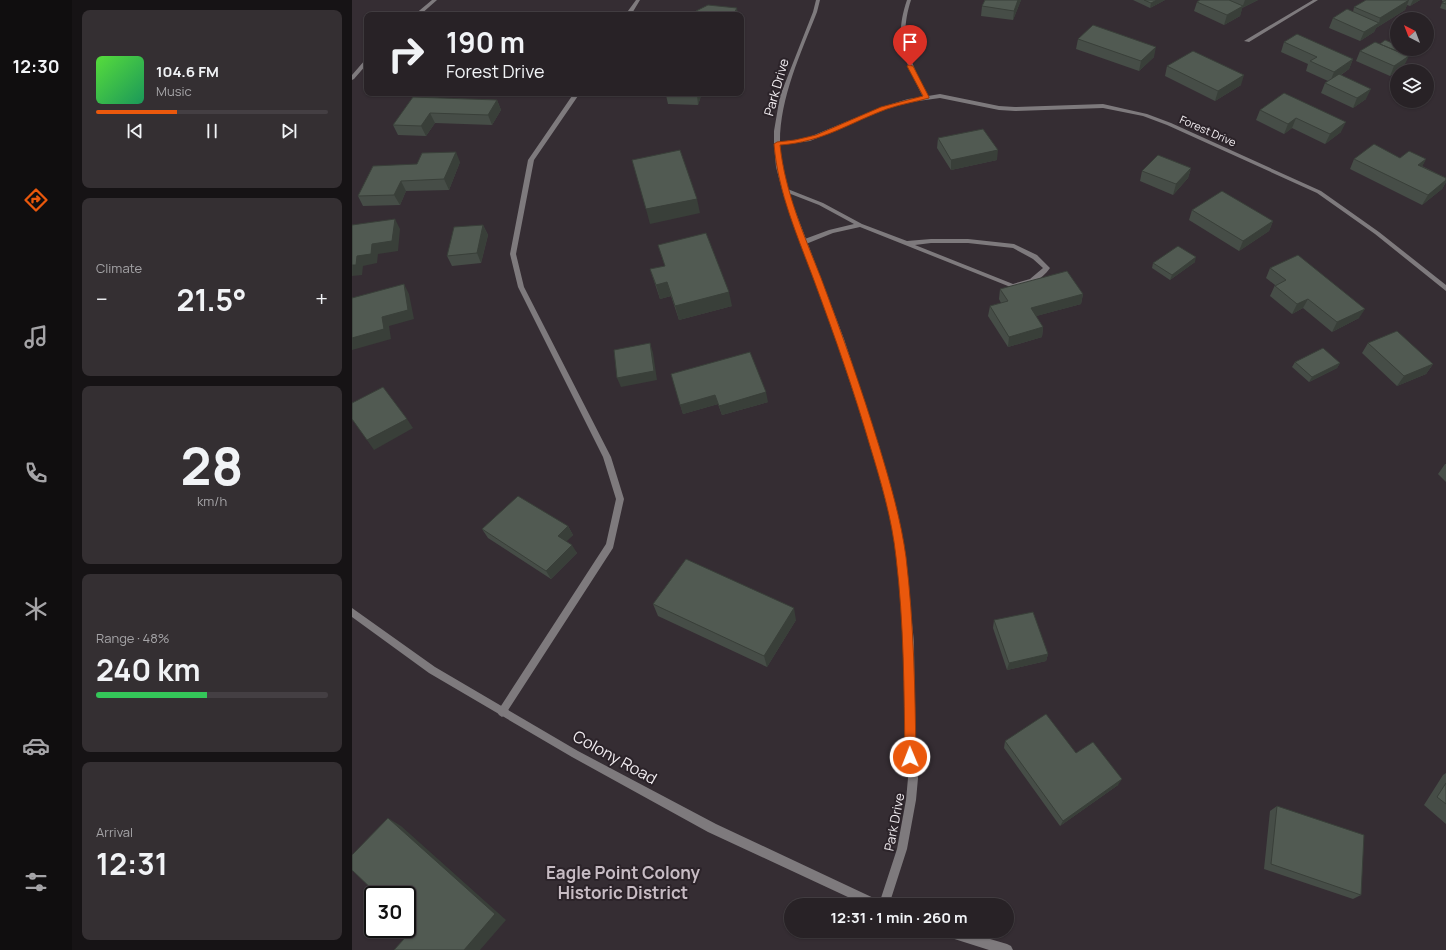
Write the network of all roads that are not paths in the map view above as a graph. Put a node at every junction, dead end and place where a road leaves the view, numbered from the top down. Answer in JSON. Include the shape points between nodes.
{"nodes":[{"id":1,"x":435,"y":0,"type":"edge"},
{"id":2,"x":638,"y":0,"type":"edge"},
{"id":3,"x":818,"y":0,"type":"edge"},
{"id":4,"x":909,"y":0,"type":"edge"},
{"id":5,"x":1316,"y":0,"type":"edge"},
{"id":6,"x":420,"y":12,"type":"edge"},
{"id":7,"x":630,"y":12,"type":"edge"},
{"id":8,"x":1247,"y":41,"type":"dead end"},
{"id":9,"x":364,"y":64,"type":"edge"},
{"id":10,"x":352,"y":78,"type":"edge"},
{"id":11,"x":575,"y":96,"type":"edge"},
{"id":12,"x":926,"y":97,"type":"junction"},
{"id":13,"x":777,"y":144,"type":"junction"},
{"id":14,"x":785,"y":190,"type":"junction"},
{"id":15,"x":860,"y":226,"type":"junction"},
{"id":16,"x":804,"y":242,"type":"junction"},
{"id":17,"x":909,"y":243,"type":"junction"},
{"id":18,"x":1446,"y":289,"type":"edge"},
{"id":19,"x":352,"y":612,"type":"edge"},
{"id":20,"x":502,"y":712,"type":"junction"},
{"id":21,"x":862,"y":898,"type":"edge"},
{"id":22,"x":886,"y":898,"type":"edge"},
{"id":23,"x":968,"y":938,"type":"edge"},
{"id":24,"x":1007,"y":950,"type":"edge"}],
"edges":[{"from":1,"to":6,"type":"street"},
{"from":2,"to":7,"type":"street"},
{"from":3,"to":13,"type":"street","name":"Park Drive","via":[[783,96]]},
{"from":4,"to":12,"type":"street","via":[[902,21],[903,44],[910,66]]},
{"from":5,"to":8,"type":"street"},
{"from":9,"to":10,"type":"street"},
{"from":11,"to":20,"type":"street","via":[[531,160],[514,254],[521,288],[607,457],[620,499],[610,545]]},
{"from":12,"to":13,"type":"street","name":"Forest Drive","via":[[884,108],[819,136]]},
{"from":12,"to":18,"type":"street","name":"Forest Drive","via":[[940,96],[1015,109],[1094,105],[1145,115],[1318,192],[1377,233]]},
{"from":13,"to":14,"type":"street","name":"Park Drive"},
{"from":14,"to":15,"type":"street","via":[[821,204]]},
{"from":14,"to":16,"type":"street","name":"Park Drive"},
{"from":15,"to":16,"type":"street","via":[[830,231]]},
{"from":15,"to":17,"type":"street"},
{"from":16,"to":22,"type":"street","name":"Park Drive","via":[[840,339],[875,446],[894,517],[901,556],[909,642],[910,757],[913,778],[902,849]]},
{"from":17,"to":17,"type":"street","via":[[1013,286],[1026,284],[1041,276],[1047,268],[1035,257],[1014,246],[968,241]]},
{"from":19,"to":20,"type":"street","name":"Colony Road","via":[[432,670]]},
{"from":20,"to":21,"type":"street","name":"Colony Road","via":[[712,828]]},
{"from":23,"to":24,"type":"street"}]}
